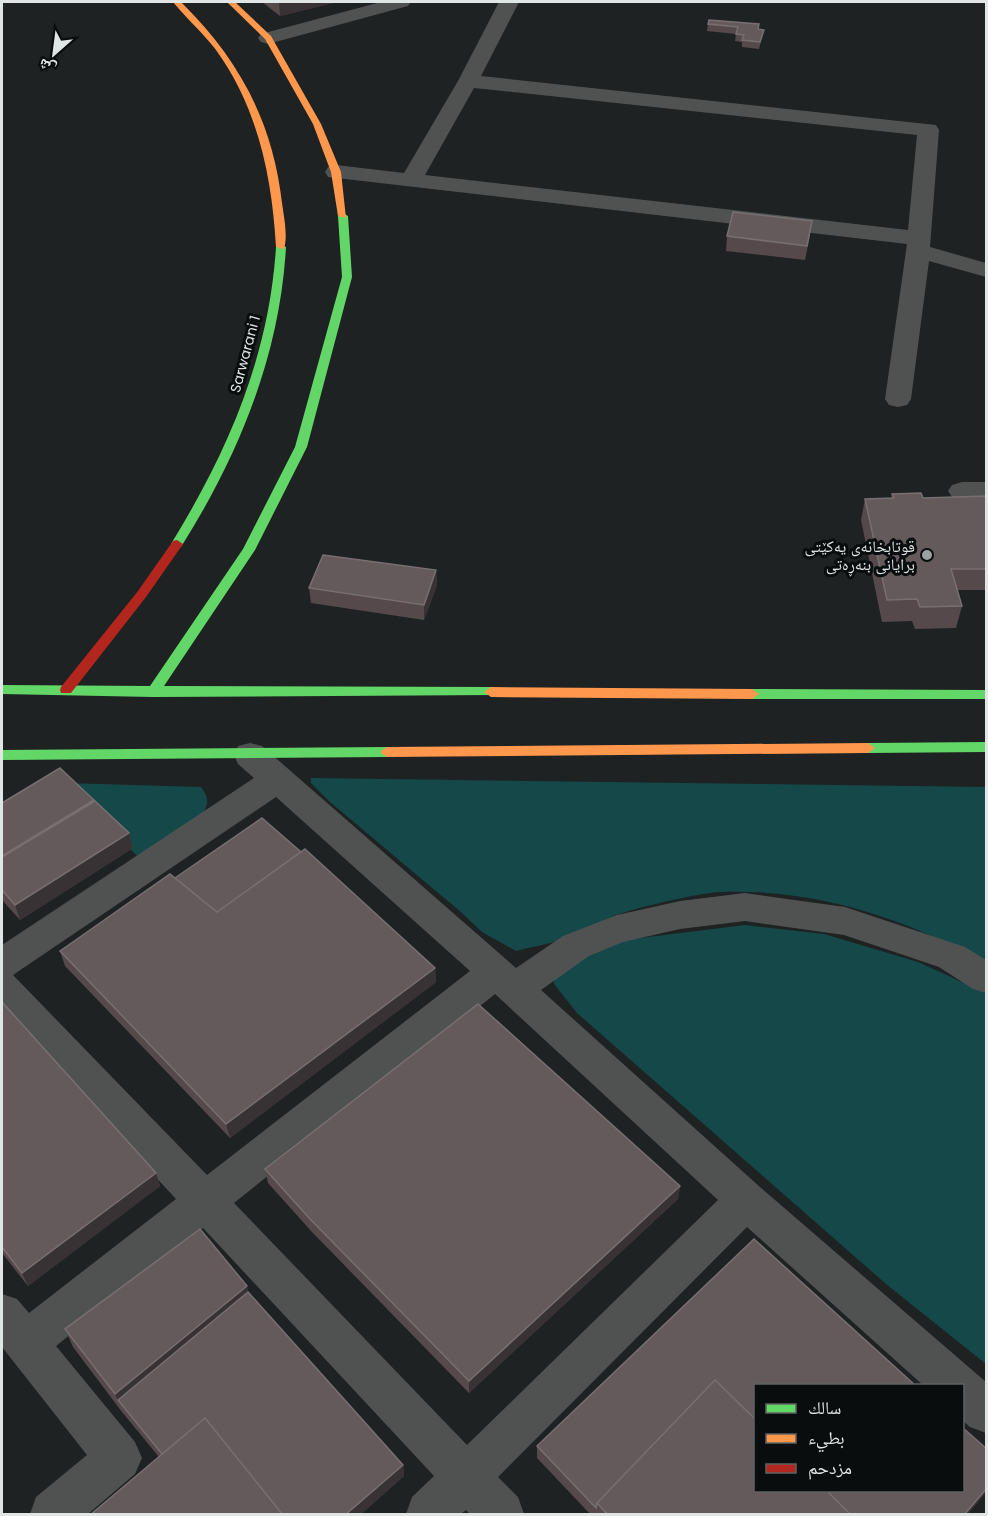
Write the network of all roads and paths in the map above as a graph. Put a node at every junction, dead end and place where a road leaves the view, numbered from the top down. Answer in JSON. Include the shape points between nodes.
{"nodes":[{"id":1,"x":177,"y":2,"type":"edge"},
{"id":2,"x":231,"y":2,"type":"edge"},
{"id":3,"x":401,"y":2,"type":"edge"},
{"id":4,"x":509,"y":2,"type":"edge"},
{"id":5,"x":268,"y":38,"type":"junction"},
{"id":6,"x":468,"y":81,"type":"junction"},
{"id":7,"x":297,"y":88,"type":"junction"},
{"id":8,"x":277,"y":91,"type":"dead end"},
{"id":9,"x":336,"y":172,"type":"junction"},
{"id":10,"x":412,"y":179,"type":"junction"},
{"id":11,"x":919,"y":245,"type":"junction"},
{"id":12,"x":987,"y":270,"type":"edge"},
{"id":13,"x":898,"y":399,"type":"dead end"},
{"id":14,"x":2,"y":690,"type":"edge"},
{"id":15,"x":66,"y":690,"type":"junction"},
{"id":16,"x":153,"y":692,"type":"junction"},
{"id":17,"x":987,"y":694,"type":"edge"},
{"id":18,"x":987,"y":747,"type":"edge"},
{"id":19,"x":2,"y":755,"type":"edge"},
{"id":20,"x":264,"y":767,"type":"junction"},
{"id":21,"x":2,"y":964,"type":"edge"},
{"id":22,"x":987,"y":978,"type":"edge"},
{"id":23,"x":505,"y":981,"type":"junction"},
{"id":24,"x":2,"y":987,"type":"edge"},
{"id":25,"x":746,"y":1200,"type":"junction"},
{"id":26,"x":205,"y":1202,"type":"junction"},
{"id":27,"x":13,"y":1329,"type":"edge"},
{"id":28,"x":956,"y":1384,"type":"edge"},
{"id":29,"x":964,"y":1391,"type":"edge"},
{"id":30,"x":987,"y":1411,"type":"edge"},
{"id":31,"x":466,"y":1477,"type":"junction"},
{"id":32,"x":53,"y":1515,"type":"edge"},
{"id":33,"x":429,"y":1515,"type":"edge"},
{"id":34,"x":501,"y":1515,"type":"edge"}],
"edges":[{"from":1,"to":15,"type":"main road","name":"Sarwarani 1","via":[[217,45],[253,95],[276,196],[281,249],[274,306],[261,364],[232,445],[209,492],[146,589]]},
{"from":2,"to":5,"type":"main road"},
{"from":3,"to":5,"type":"street"},
{"from":4,"to":6,"type":"street"},
{"from":5,"to":7,"type":"main road"},
{"from":6,"to":10,"type":"street"},
{"from":6,"to":11,"type":"street","via":[[928,130]]},
{"from":7,"to":8,"type":"main road"},
{"from":7,"to":9,"type":"main road"},
{"from":9,"to":10,"type":"street"},
{"from":9,"to":16,"type":"main road","via":[[343,209],[347,277],[301,447],[249,550]]},
{"from":10,"to":11,"type":"street"},
{"from":11,"to":12,"type":"street"},
{"from":11,"to":13,"type":"street"},
{"from":14,"to":15,"type":"main road"},
{"from":15,"to":16,"type":"main road"},
{"from":16,"to":17,"type":"main road"},
{"from":18,"to":20,"type":"main road"},
{"from":19,"to":20,"type":"main road"},
{"from":20,"to":21,"type":"street"},
{"from":20,"to":23,"type":"street"},
{"from":22,"to":23,"type":"street","via":[[952,957],[845,921],[745,907],[680,915],[617,929]]},
{"from":23,"to":25,"type":"street"},
{"from":23,"to":26,"type":"street"},
{"from":24,"to":26,"type":"street"},
{"from":25,"to":28,"type":"street"},
{"from":25,"to":31,"type":"street"},
{"from":26,"to":27,"type":"street"},
{"from":26,"to":31,"type":"street"},
{"from":27,"to":32,"type":"street","via":[[119,1458]]},
{"from":29,"to":30,"type":"street"},
{"from":31,"to":33,"type":"street"},
{"from":31,"to":34,"type":"street"}]}
